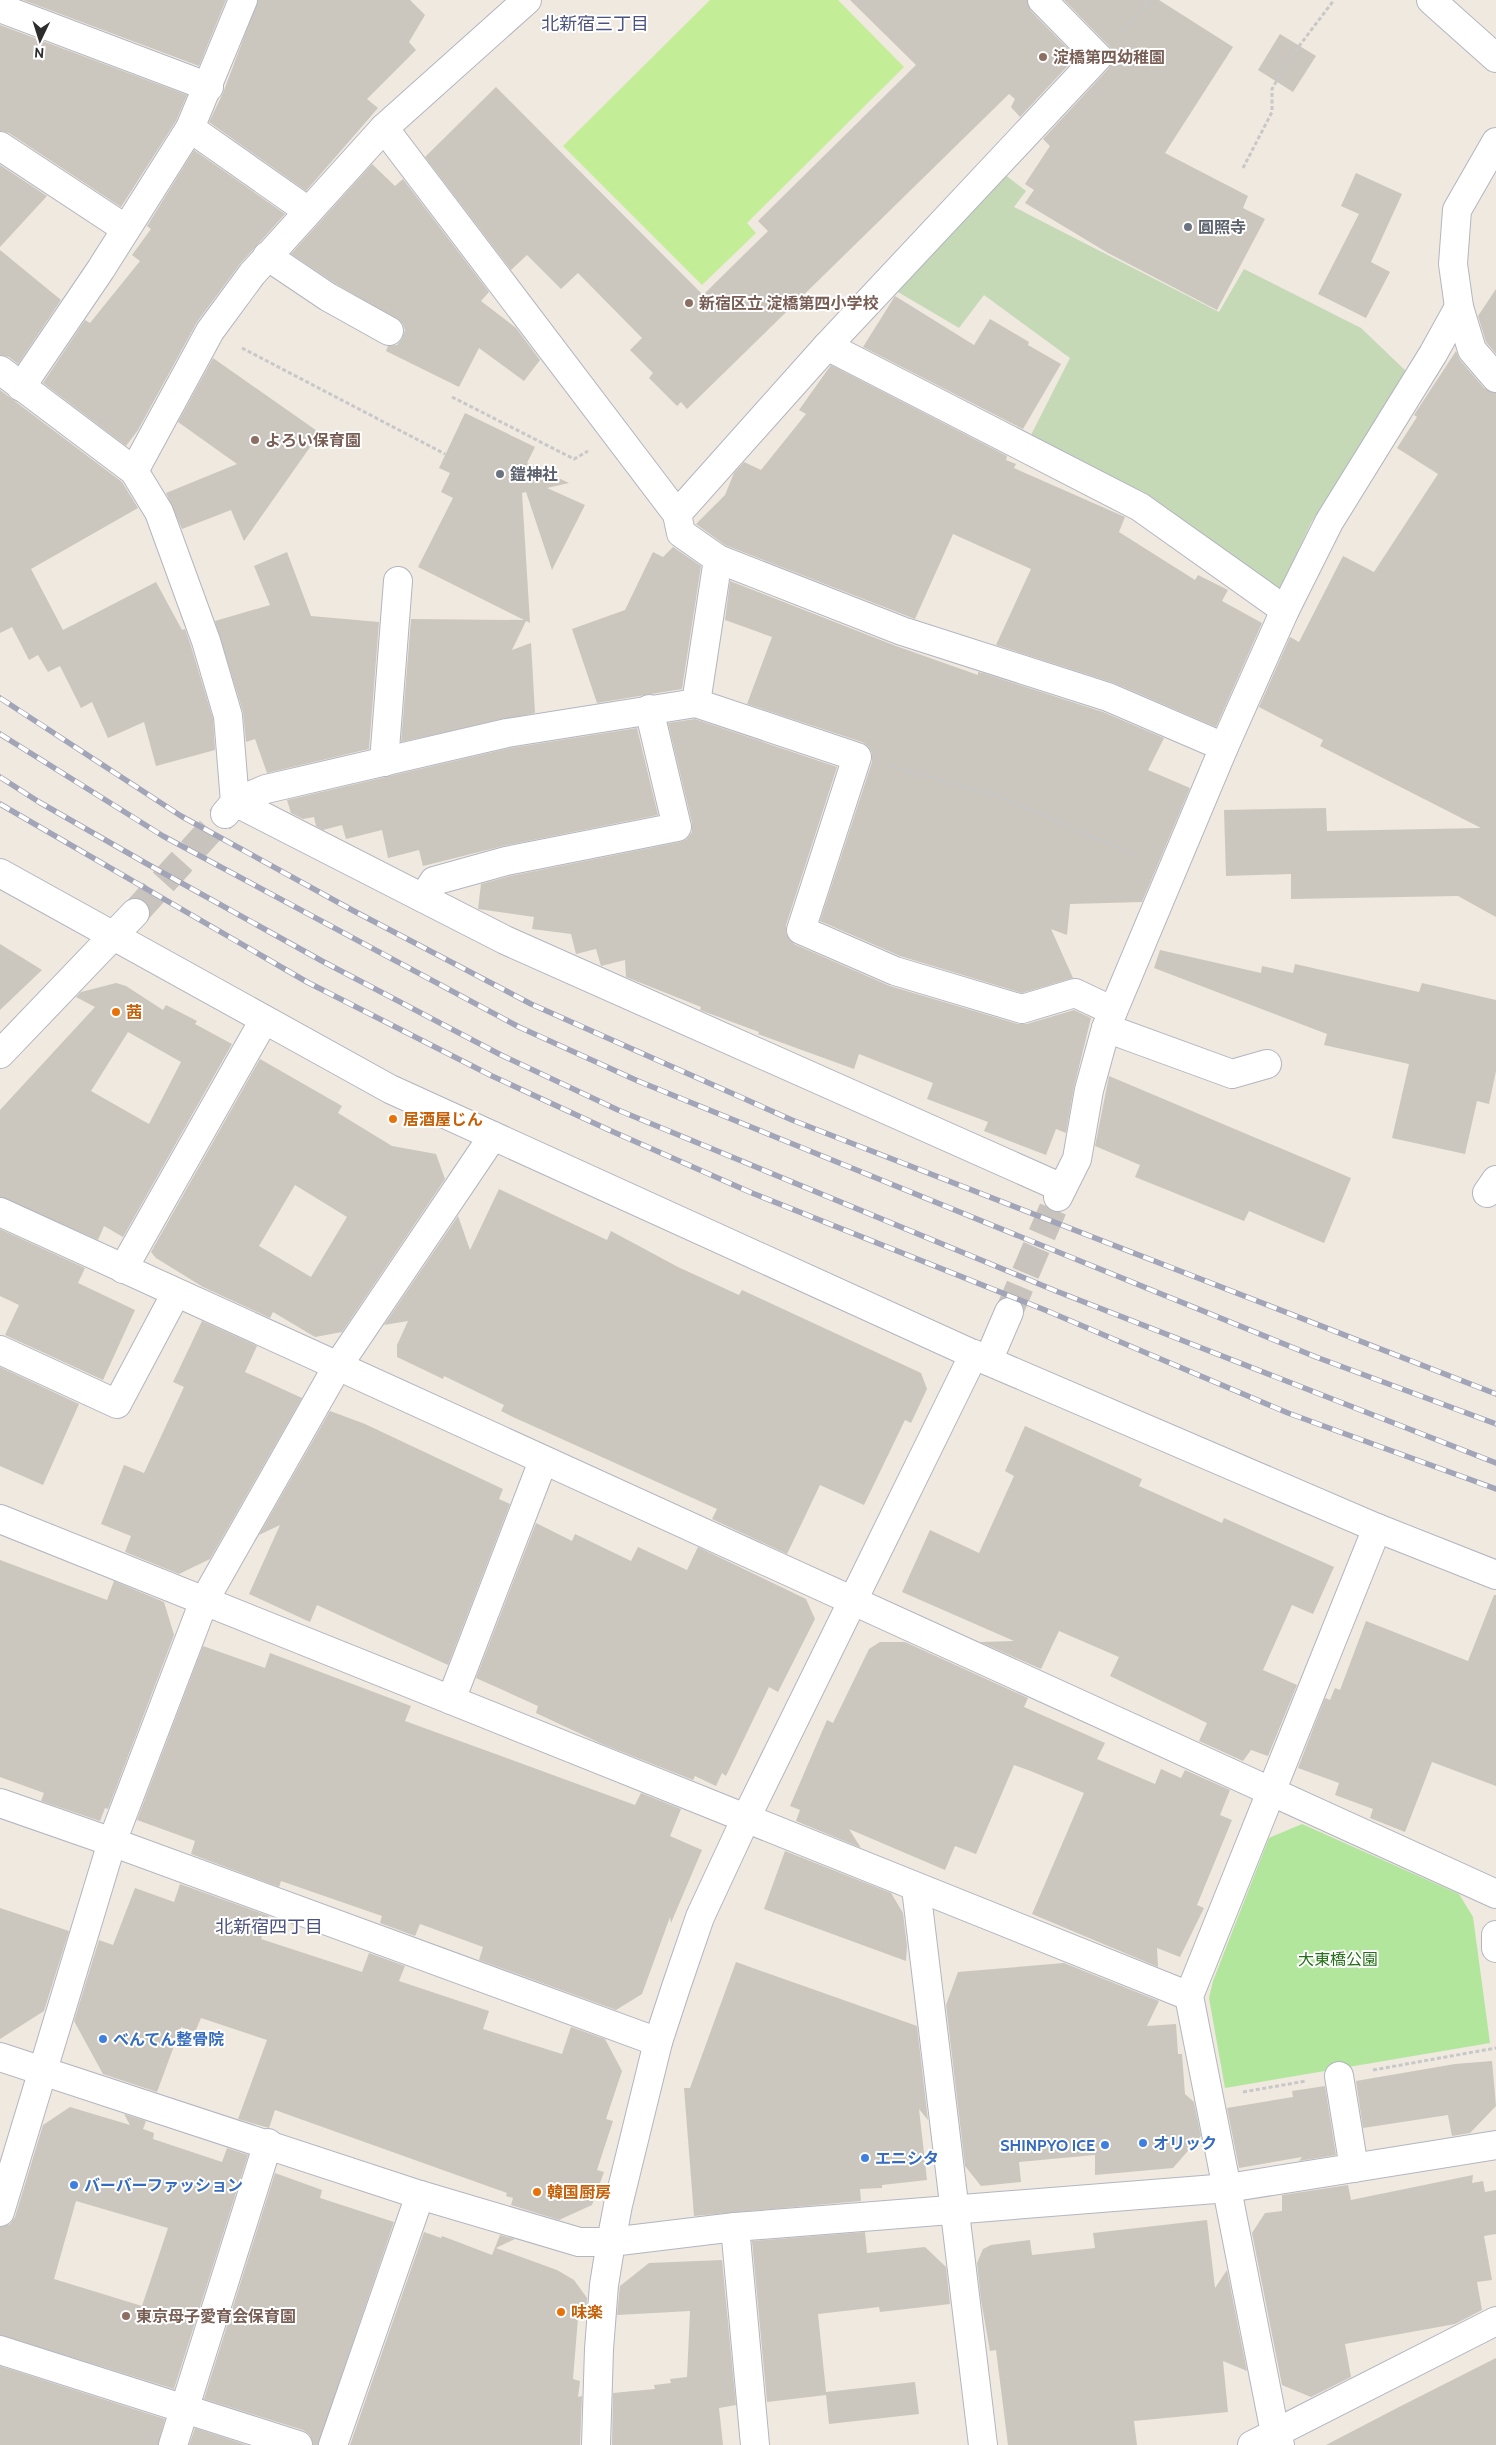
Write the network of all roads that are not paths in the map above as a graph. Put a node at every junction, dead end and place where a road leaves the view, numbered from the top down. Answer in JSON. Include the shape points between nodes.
{"nodes":[{"id":1,"x":242,"y":0,"type":"edge"},
{"id":2,"x":527,"y":0,"type":"edge"},
{"id":3,"x":1042,"y":0,"type":"edge"},
{"id":4,"x":1431,"y":0,"type":"edge"},
{"id":5,"x":0,"y":8,"type":"edge"},
{"id":6,"x":1496,"y":58,"type":"edge"},
{"id":7,"x":208,"y":87,"type":"junction"},
{"id":8,"x":190,"y":128,"type":"junction"},
{"id":9,"x":384,"y":128,"type":"junction"},
{"id":10,"x":1496,"y":142,"type":"edge"},
{"id":11,"x":0,"y":146,"type":"edge"},
{"id":12,"x":308,"y":211,"type":"junction"},
{"id":13,"x":126,"y":229,"type":"junction"},
{"id":14,"x":267,"y":256,"type":"junction"},
{"id":15,"x":1459,"y":307,"type":"junction"},
{"id":16,"x":389,"y":331,"type":"dead end"},
{"id":17,"x":828,"y":346,"type":"junction"},
{"id":18,"x":1496,"y":378,"type":"edge"},
{"id":19,"x":10,"y":379,"type":"edge"},
{"id":20,"x":134,"y":471,"type":"junction"},
{"id":21,"x":677,"y":514,"type":"junction"},
{"id":22,"x":718,"y":560,"type":"junction"},
{"id":23,"x":398,"y":581,"type":"dead end"},
{"id":24,"x":1285,"y":610,"type":"junction"},
{"id":25,"x":696,"y":703,"type":"junction"},
{"id":26,"x":649,"y":709,"type":"junction"},
{"id":27,"x":1224,"y":747,"type":"junction"},
{"id":28,"x":384,"y":762,"type":"junction"},
{"id":29,"x":230,"y":808,"type":"junction"},
{"id":30,"x":0,"y":873,"type":"edge"},
{"id":31,"x":423,"y":898,"type":"junction"},
{"id":32,"x":135,"y":912,"type":"tunnel mouth"},
{"id":33,"x":114,"y":937,"type":"junction"},
{"id":34,"x":264,"y":1020,"type":"junction"},
{"id":35,"x":1109,"y":1020,"type":"junction"},
{"id":36,"x":0,"y":1054,"type":"edge"},
{"id":37,"x":1267,"y":1064,"type":"dead end"},
{"id":38,"x":493,"y":1136,"type":"junction"},
{"id":39,"x":0,"y":1212,"type":"edge"},
{"id":40,"x":123,"y":1269,"type":"junction"},
{"id":41,"x":176,"y":1293,"type":"junction"},
{"id":42,"x":1009,"y":1312,"type":"tunnel mouth"},
{"id":43,"x":0,"y":1350,"type":"edge"},
{"id":44,"x":981,"y":1358,"type":"junction"},
{"id":45,"x":337,"y":1367,"type":"junction"},
{"id":46,"x":543,"y":1461,"type":"junction"},
{"id":47,"x":0,"y":1520,"type":"edge"},
{"id":48,"x":1377,"y":1528,"type":"junction"},
{"id":49,"x":1496,"y":1575,"type":"edge"},
{"id":50,"x":204,"y":1601,"type":"junction"},
{"id":51,"x":852,"y":1602,"type":"junction"},
{"id":52,"x":451,"y":1700,"type":"junction"},
{"id":53,"x":1271,"y":1791,"type":"junction"},
{"id":54,"x":0,"y":1803,"type":"edge"},
{"id":55,"x":746,"y":1818,"type":"junction"},
{"id":56,"x":112,"y":1842,"type":"junction"},
{"id":57,"x":916,"y":1888,"type":"junction"},
{"id":58,"x":1496,"y":1894,"type":"edge"},
{"id":59,"x":1496,"y":1935,"type":"edge"},
{"id":60,"x":1496,"y":1948,"type":"edge"},
{"id":61,"x":1189,"y":1996,"type":"junction"},
{"id":62,"x":658,"y":2042,"type":"junction"},
{"id":63,"x":0,"y":2057,"type":"edge"},
{"id":64,"x":41,"y":2071,"type":"junction"},
{"id":65,"x":1339,"y":2076,"type":"dead end"},
{"id":66,"x":268,"y":2144,"type":"junction"},
{"id":67,"x":1496,"y":2145,"type":"edge"},
{"id":68,"x":1354,"y":2168,"type":"junction"},
{"id":69,"x":1228,"y":2188,"type":"junction"},
{"id":70,"x":420,"y":2195,"type":"junction"},
{"id":71,"x":1,"y":2204,"type":"edge"},
{"id":72,"x":956,"y":2210,"type":"junction"},
{"id":73,"x":735,"y":2227,"type":"junction"},
{"id":74,"x":611,"y":2242,"type":"junction"},
{"id":75,"x":1496,"y":2321,"type":"edge"},
{"id":76,"x":0,"y":2350,"type":"edge"},
{"id":77,"x":184,"y":2408,"type":"junction"},
{"id":78,"x":1269,"y":2441,"type":"edge"},
{"id":79,"x":173,"y":2445,"type":"edge"},
{"id":80,"x":298,"y":2445,"type":"edge"},
{"id":81,"x":333,"y":2445,"type":"edge"},
{"id":82,"x":596,"y":2445,"type":"edge"},
{"id":83,"x":755,"y":2445,"type":"edge"},
{"id":84,"x":983,"y":2445,"type":"edge"}],
"edges":[{"from":1,"to":7,"type":"street"},
{"from":2,"to":9,"type":"street"},
{"from":3,"to":17,"type":"street","via":[[1098,57]]},
{"from":4,"to":6,"type":"street"},
{"from":5,"to":7,"type":"street"},
{"from":7,"to":8,"type":"street"},
{"from":8,"to":12,"type":"street"},
{"from":8,"to":13,"type":"street"},
{"from":9,"to":12,"type":"street"},
{"from":9,"to":21,"type":"street"},
{"from":10,"to":15,"type":"street","via":[[1457,210],[1453,264]]},
{"from":11,"to":13,"type":"street"},
{"from":12,"to":14,"type":"street"},
{"from":13,"to":19,"type":"street"},
{"from":14,"to":16,"type":"street","via":[[328,298]]},
{"from":14,"to":20,"type":"street","via":[[210,331]]},
{"from":15,"to":18,"type":"street","via":[[1472,350]]},
{"from":15,"to":24,"type":"street","via":[[1329,522]]},
{"from":17,"to":21,"type":"street"},
{"from":17,"to":24,"type":"street","via":[[1140,507]]},
{"from":19,"to":20,"type":"street"},
{"from":20,"to":29,"type":"street","via":[[160,512],[206,641],[228,716]]},
{"from":21,"to":22,"type":"street","via":[[681,532]]},
{"from":22,"to":25,"type":"street"},
{"from":22,"to":27,"type":"street","via":[[902,631],[1108,697]]},
{"from":23,"to":28,"type":"street"},
{"from":24,"to":27,"type":"street"},
{"from":25,"to":26,"type":"street"},
{"from":25,"to":35,"type":"street","via":[[857,757],[801,930],[895,971],[1022,1009],[1074,993]]},
{"from":26,"to":28,"type":"street","via":[[506,733]]},
{"from":26,"to":31,"type":"street","via":[[678,827],[506,861],[434,881]]},
{"from":27,"to":35,"type":"street"},
{"from":28,"to":29,"type":"street","via":[[266,790]]},
{"from":29,"to":31,"type":"street"},
{"from":30,"to":33,"type":"street"},
{"from":31,"to":35,"type":"street","via":[[505,940],[1060,1193],[1077,1158],[1089,1090]]},
{"from":32,"to":33,"type":"street"},
{"from":33,"to":34,"type":"street"},
{"from":33,"to":36,"type":"street"},
{"from":34,"to":38,"type":"street","via":[[390,1089]]},
{"from":34,"to":40,"type":"street"},
{"from":35,"to":37,"type":"street","via":[[1232,1074]]},
{"from":38,"to":44,"type":"street"},
{"from":38,"to":45,"type":"street"},
{"from":39,"to":40,"type":"street"},
{"from":40,"to":41,"type":"street"},
{"from":41,"to":43,"type":"street","via":[[118,1404]]},
{"from":41,"to":45,"type":"street"},
{"from":42,"to":44,"type":"street"},
{"from":44,"to":48,"type":"street"},
{"from":44,"to":51,"type":"street"},
{"from":45,"to":46,"type":"street"},
{"from":45,"to":50,"type":"street"},
{"from":46,"to":51,"type":"street"},
{"from":46,"to":52,"type":"street"},
{"from":47,"to":50,"type":"street"},
{"from":48,"to":49,"type":"street"},
{"from":48,"to":53,"type":"street"},
{"from":50,"to":52,"type":"street"},
{"from":50,"to":56,"type":"street"},
{"from":51,"to":53,"type":"street"},
{"from":51,"to":55,"type":"street"},
{"from":52,"to":55,"type":"street"},
{"from":53,"to":58,"type":"street"},
{"from":53,"to":61,"type":"street"},
{"from":54,"to":56,"type":"street"},
{"from":55,"to":57,"type":"street"},
{"from":55,"to":62,"type":"street","via":[[700,1917]]},
{"from":56,"to":62,"type":"street"},
{"from":56,"to":64,"type":"street"},
{"from":57,"to":61,"type":"street"},
{"from":57,"to":72,"type":"street"},
{"from":59,"to":60,"type":"street"},
{"from":61,"to":69,"type":"street"},
{"from":62,"to":74,"type":"street"},
{"from":63,"to":64,"type":"street"},
{"from":64,"to":66,"type":"street"},
{"from":64,"to":71,"type":"street"},
{"from":65,"to":68,"type":"street"},
{"from":66,"to":70,"type":"street"},
{"from":66,"to":77,"type":"street"},
{"from":67,"to":68,"type":"street"},
{"from":68,"to":69,"type":"street"},
{"from":69,"to":72,"type":"street"},
{"from":69,"to":78,"type":"street"},
{"from":70,"to":74,"type":"street","via":[[579,2242]]},
{"from":70,"to":81,"type":"street"},
{"from":72,"to":73,"type":"street"},
{"from":72,"to":84,"type":"street"},
{"from":73,"to":74,"type":"street"},
{"from":73,"to":83,"type":"street"},
{"from":74,"to":82,"type":"street","via":[[604,2285]]},
{"from":75,"to":78,"type":"street"},
{"from":76,"to":77,"type":"street"},
{"from":77,"to":79,"type":"street"},
{"from":77,"to":80,"type":"street"}]}
